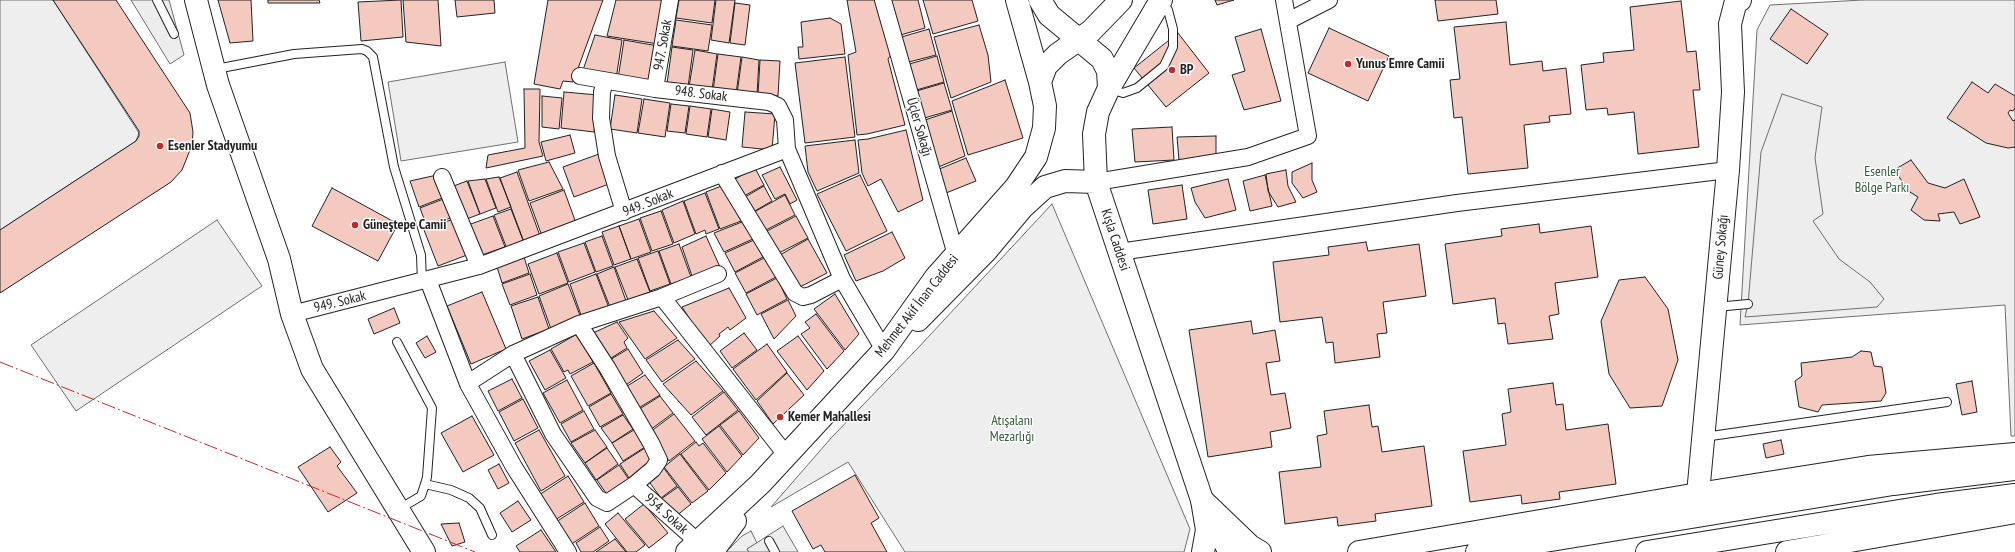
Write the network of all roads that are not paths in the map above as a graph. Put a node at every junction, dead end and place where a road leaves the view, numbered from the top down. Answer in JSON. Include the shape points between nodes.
{"nodes":[{"id":1,"x":157,"y":0,"type":"edge"},
{"id":2,"x":196,"y":0,"type":"edge"},
{"id":3,"x":670,"y":0,"type":"edge"},
{"id":4,"x":883,"y":0,"type":"edge"},
{"id":5,"x":1017,"y":0,"type":"edge"},
{"id":6,"x":1040,"y":0,"type":"edge"},
{"id":7,"x":1121,"y":0,"type":"edge"},
{"id":8,"x":1161,"y":0,"type":"edge"},
{"id":9,"x":1284,"y":0,"type":"edge"},
{"id":10,"x":1329,"y":0,"type":"edge"},
{"id":11,"x":1738,"y":1,"type":"edge"},
{"id":12,"x":1288,"y":22,"type":"junction"},
{"id":13,"x":174,"y":34,"type":"dead end"},
{"id":14,"x":1079,"y":40,"type":"junction"},
{"id":15,"x":214,"y":69,"type":"junction"},
{"id":16,"x":580,"y":76,"type":"dead end"},
{"id":17,"x":606,"y":82,"type":"junction"},
{"id":18,"x":1040,"y":82,"type":"junction"},
{"id":19,"x":1109,"y":88,"type":"junction"},
{"id":20,"x":655,"y":89,"type":"junction"},
{"id":21,"x":787,"y":149,"type":"junction"},
{"id":22,"x":1728,"y":170,"type":"junction"},
{"id":23,"x":722,"y":173,"type":"junction"},
{"id":24,"x":442,"y":177,"type":"dead end"},
{"id":25,"x":1096,"y":182,"type":"junction"},
{"id":26,"x":624,"y":212,"type":"junction"},
{"id":27,"x":1119,"y":252,"type":"junction"},
{"id":28,"x":956,"y":255,"type":"junction"},
{"id":29,"x":479,"y":266,"type":"junction"},
{"id":30,"x":718,"y":274,"type":"dead end"},
{"id":31,"x":842,"y":279,"type":"junction"},
{"id":32,"x":425,"y":281,"type":"junction"},
{"id":33,"x":662,"y":297,"type":"junction"},
{"id":34,"x":1748,"y":304,"type":"dead end"},
{"id":35,"x":1716,"y":307,"type":"junction"},
{"id":36,"x":292,"y":314,"type":"junction"},
{"id":37,"x":580,"y":324,"type":"junction"},
{"id":38,"x":397,"y":342,"type":"dead end"},
{"id":39,"x":884,"y":350,"type":"junction"},
{"id":40,"x":513,"y":354,"type":"junction"},
{"id":41,"x":468,"y":383,"type":"junction"},
{"id":42,"x":1947,"y":402,"type":"dead end"},
{"id":43,"x":1703,"y":438,"type":"junction"},
{"id":44,"x":2015,"y":454,"type":"edge"},
{"id":45,"x":787,"y":456,"type":"junction"},
{"id":46,"x":2015,"y":468,"type":"edge"},
{"id":47,"x":425,"y":484,"type":"junction"},
{"id":48,"x":634,"y":485,"type":"junction"},
{"id":49,"x":1698,"y":494,"type":"junction"},
{"id":50,"x":2015,"y":495,"type":"edge"},
{"id":51,"x":1202,"y":500,"type":"junction"},
{"id":52,"x":398,"y":510,"type":"junction"},
{"id":53,"x":2015,"y":512,"type":"edge"},
{"id":54,"x":492,"y":535,"type":"dead end"},
{"id":55,"x":769,"y":541,"type":"dead end"},
{"id":56,"x":699,"y":549,"type":"edge"},
{"id":57,"x":424,"y":552,"type":"edge"},
{"id":58,"x":568,"y":552,"type":"edge"},
{"id":59,"x":775,"y":552,"type":"edge"},
{"id":60,"x":1203,"y":552,"type":"edge"},
{"id":61,"x":1230,"y":552,"type":"edge"},
{"id":62,"x":1260,"y":552,"type":"edge"},
{"id":63,"x":1359,"y":552,"type":"edge"},
{"id":64,"x":1477,"y":552,"type":"edge"},
{"id":65,"x":1648,"y":552,"type":"edge"},
{"id":66,"x":1787,"y":552,"type":"edge"}],
"edges":[{"from":1,"to":13,"type":"lane"},
{"from":2,"to":15,"type":"main road"},
{"from":3,"to":20,"type":"street","name":"947. Sokak"},
{"from":4,"to":28,"type":"street","name":"Üçler Sokağı"},
{"from":5,"to":18,"type":"main road"},
{"from":6,"to":14,"type":"main road","via":[[1049,15]]},
{"from":7,"to":14,"type":"main road"},
{"from":8,"to":19,"type":"main road"},
{"from":8,"to":19,"type":"lane","via":[[1168,10],[1173,29],[1173,47],[1164,66],[1137,88],[1123,93]]},
{"from":9,"to":12,"type":"street"},
{"from":10,"to":12,"type":"street"},
{"from":11,"to":22,"type":"main road","name":"Güney Sokağı","via":[[1730,24],[1733,92]]},
{"from":12,"to":25,"type":"street","via":[[1308,136],[1248,157]]},
{"from":14,"to":18,"type":"main road","via":[[1046,66]]},
{"from":14,"to":19,"type":"main road","via":[[1102,59],[1108,71]]},
{"from":15,"to":32,"type":"lane","via":[[301,54],[362,49],[374,57],[394,167],[421,255]]},
{"from":15,"to":36,"type":"main road","via":[[279,259]]},
{"from":16,"to":17,"type":"street","name":"948. Sokak"},
{"from":17,"to":20,"type":"street","name":"948. Sokak"},
{"from":17,"to":26,"type":"street","via":[[602,92],[601,118],[607,156]]},
{"from":18,"to":28,"type":"main road","name":"Mehmet Akif İnan Caddesi","via":[[1044,128],[1036,157],[1016,187]]},
{"from":19,"to":25,"type":"main road","name":"Kışla Caddesi","via":[[1098,112],[1094,134]]},
{"from":20,"to":21,"type":"street","name":"948. Sokak","via":[[770,102],[778,106],[784,120]]},
{"from":21,"to":23,"type":"street","name":"949. Sokak"},
{"from":21,"to":31,"type":"street"},
{"from":22,"to":27,"type":"street","via":[[1457,203]]},
{"from":22,"to":35,"type":"main road","name":"Güney Sokağı"},
{"from":23,"to":26,"type":"street","name":"949. Sokak"},
{"from":23,"to":31,"type":"street","via":[[795,293],[803,297],[811,296]]},
{"from":24,"to":29,"type":"street"},
{"from":25,"to":27,"type":"main road","name":"Kışla Caddesi"},
{"from":25,"to":39,"type":"main road","via":[[1065,181],[1045,187],[1022,208],[986,251],[921,318]]},
{"from":26,"to":29,"type":"street","name":"949. Sokak"},
{"from":27,"to":51,"type":"main road","name":"Kışla Caddesi"},
{"from":28,"to":39,"type":"main road","name":"Mehmet Akif İnan Caddesi","via":[[936,277]]},
{"from":29,"to":32,"type":"street","name":"949. Sokak"},
{"from":30,"to":33,"type":"street"},
{"from":31,"to":39,"type":"street"},
{"from":32,"to":36,"type":"street","name":"949. Sokak"},
{"from":32,"to":41,"type":"street"},
{"from":33,"to":37,"type":"street"},
{"from":33,"to":45,"type":"street"},
{"from":34,"to":35,"type":"lane"},
{"from":35,"to":43,"type":"main road","name":"Güney Sokağı"},
{"from":36,"to":52,"type":"main road","via":[[312,369]]},
{"from":37,"to":40,"type":"street"},
{"from":37,"to":48,"type":"street","via":[[659,460],[653,469]]},
{"from":38,"to":47,"type":"lane","via":[[432,408]]},
{"from":39,"to":45,"type":"main road","name":"Mehmet Akif İnan Caddesi"},
{"from":40,"to":41,"type":"street"},
{"from":40,"to":48,"type":"street","via":[[553,434],[597,498],[607,503]]},
{"from":41,"to":58,"type":"street","via":[[514,468]]},
{"from":42,"to":43,"type":"lane"},
{"from":43,"to":49,"type":"main road","name":"Güney Sokağı"},
{"from":44,"to":49,"type":"main road","via":[[1868,468]]},
{"from":45,"to":56,"type":"main road","name":"Mehmet Akif İnan Caddesi"},
{"from":46,"to":64,"type":"main road","via":[[1894,484]]},
{"from":47,"to":52,"type":"lane","via":[[421,496]]},
{"from":47,"to":54,"type":"lane","via":[[469,498],[480,508]]},
{"from":48,"to":56,"type":"street","name":"954. Sokak"},
{"from":49,"to":63,"type":"main road"},
{"from":50,"to":65,"type":"main road","via":[[1936,505]]},
{"from":51,"to":60,"type":"main road","via":[[1207,530]]},
{"from":51,"to":61,"type":"main road"},
{"from":51,"to":62,"type":"main road","via":[[1250,546]]},
{"from":52,"to":57,"type":"main road"},
{"from":53,"to":66,"type":"main road"},
{"from":55,"to":59,"type":"lane"}]}
